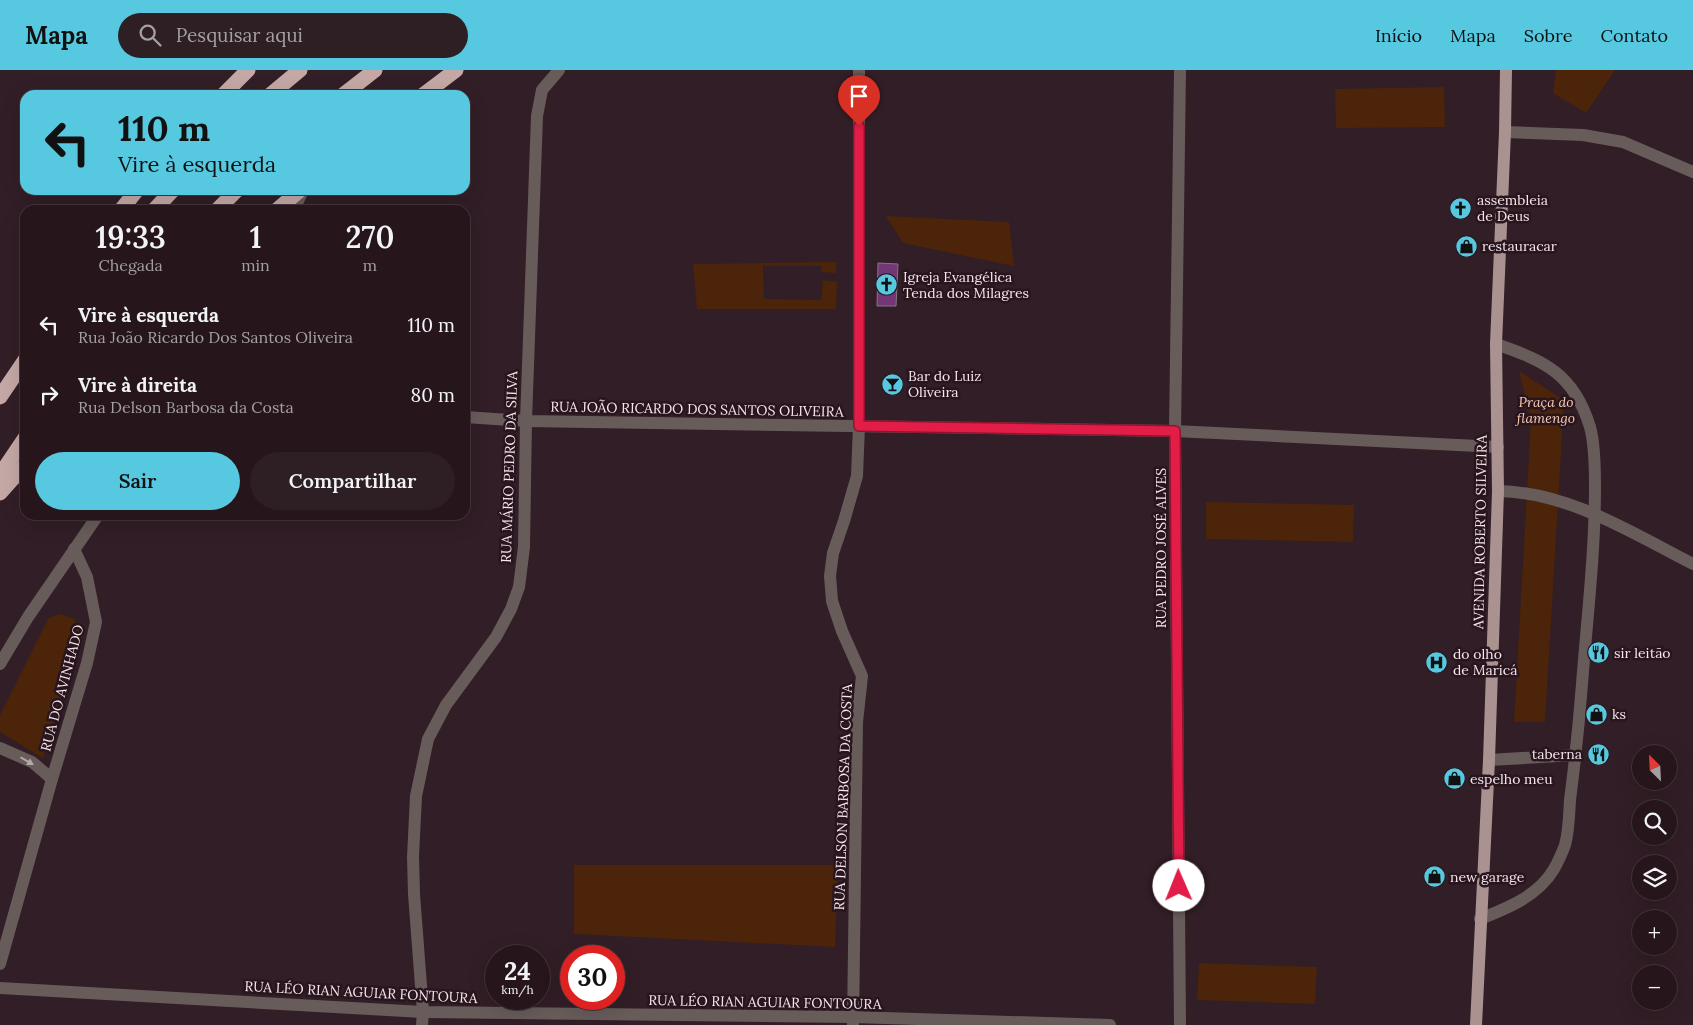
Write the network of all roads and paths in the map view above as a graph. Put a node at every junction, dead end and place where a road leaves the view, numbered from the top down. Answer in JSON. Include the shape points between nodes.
{"nodes":[{"id":1,"x":248,"y":70,"type":"edge"},
{"id":2,"x":300,"y":70,"type":"edge"},
{"id":3,"x":375,"y":70,"type":"edge"},
{"id":4,"x":456,"y":70,"type":"edge"},
{"id":5,"x":559,"y":70,"type":"edge"},
{"id":6,"x":859,"y":70,"type":"edge"},
{"id":7,"x":1180,"y":70,"type":"edge"},
{"id":8,"x":1506,"y":70,"type":"edge"},
{"id":9,"x":228,"y":90,"type":"edge"},
{"id":10,"x":276,"y":90,"type":"edge"},
{"id":11,"x":349,"y":90,"type":"edge"},
{"id":12,"x":430,"y":90,"type":"edge"},
{"id":13,"x":1505,"y":132,"type":"junction"},
{"id":14,"x":1693,"y":172,"type":"edge"},
{"id":15,"x":133,"y":195,"type":"edge"},
{"id":16,"x":168,"y":195,"type":"edge"},
{"id":17,"x":232,"y":195,"type":"edge"},
{"id":18,"x":296,"y":195,"type":"edge"},
{"id":19,"x":125,"y":205,"type":"edge"},
{"id":20,"x":159,"y":205,"type":"edge"},
{"id":21,"x":221,"y":205,"type":"edge"},
{"id":22,"x":283,"y":205,"type":"edge"},
{"id":23,"x":1496,"y":344,"type":"junction"},
{"id":24,"x":20,"y":367,"type":"edge"},
{"id":25,"x":0,"y":397,"type":"edge"},
{"id":26,"x":470,"y":418,"type":"edge"},
{"id":27,"x":526,"y":421,"type":"junction"},
{"id":28,"x":859,"y":426,"type":"junction"},
{"id":29,"x":1175,"y":431,"type":"junction"},
{"id":30,"x":20,"y":445,"type":"edge"},
{"id":31,"x":1498,"y":448,"type":"junction"},
{"id":32,"x":20,"y":470,"type":"edge"},
{"id":33,"x":0,"y":475,"type":"edge"},
{"id":34,"x":1498,"y":491,"type":"junction"},
{"id":35,"x":0,"y":493,"type":"edge"},
{"id":36,"x":1595,"y":514,"type":"junction"},
{"id":37,"x":94,"y":520,"type":"edge"},
{"id":38,"x":74,"y":548,"type":"junction"},
{"id":39,"x":1693,"y":564,"type":"edge"},
{"id":40,"x":0,"y":664,"type":"edge"},
{"id":41,"x":0,"y":748,"type":"edge"},
{"id":42,"x":1576,"y":756,"type":"junction"},
{"id":43,"x":1489,"y":760,"type":"junction"},
{"id":44,"x":52,"y":778,"type":"junction"},
{"id":45,"x":1480,"y":919,"type":"junction"},
{"id":46,"x":0,"y":964,"type":"edge"},
{"id":47,"x":0,"y":988,"type":"edge"},
{"id":48,"x":422,"y":1019,"type":"edge"},
{"id":49,"x":853,"y":1021,"type":"edge"},
{"id":50,"x":1110,"y":1025,"type":"edge"},
{"id":51,"x":1180,"y":1025,"type":"edge"},
{"id":52,"x":1476,"y":1025,"type":"edge"}],
"edges":[{"from":1,"to":9,"type":"highway"},
{"from":2,"to":10,"type":"highway"},
{"from":3,"to":11,"type":"highway"},
{"from":4,"to":12,"type":"highway"},
{"from":5,"to":27,"type":"street","name":"RUA MÁRIO PEDRO DA SILVA","via":[[542,90],[537,116]]},
{"from":6,"to":28,"type":"street","name":"RUA DELSON BARBOSA DA COSTA"},
{"from":7,"to":29,"type":"street","name":"RUA PEDRO JOSÉ ALVES"},
{"from":8,"to":13,"type":"main road","name":"AVENIDA ROBERTO SILVEIRA"},
{"from":13,"to":14,"type":"street","via":[[1583,135],[1623,142]]},
{"from":13,"to":23,"type":"main road","name":"AVENIDA ROBERTO SILVEIRA"},
{"from":15,"to":19,"type":"highway"},
{"from":16,"to":20,"type":"highway"},
{"from":17,"to":21,"type":"highway"},
{"from":18,"to":22,"type":"highway"},
{"from":23,"to":31,"type":"main road","name":"AVENIDA ROBERTO SILVEIRA"},
{"from":23,"to":36,"type":"street","via":[[1550,367],[1578,398],[1591,428]]},
{"from":24,"to":25,"type":"highway"},
{"from":26,"to":27,"type":"street","name":"RUA JOÃO RICARDO DOS SANTOS OLIVEIRA"},
{"from":27,"to":28,"type":"street","name":"RUA JOÃO RICARDO DOS SANTOS OLIVEIRA"},
{"from":27,"to":48,"type":"street","name":"RUA MÁRIO PEDRO DA SILVA","via":[[524,547],[518,587],[496,637],[446,705],[428,739],[416,796],[413,857]]},
{"from":28,"to":29,"type":"street","name":"RUA JOÃO RICARDO DOS SANTOS OLIVEIRA"},
{"from":28,"to":49,"type":"street","name":"RUA DELSON BARBOSA DA COSTA","via":[[857,476],[833,553],[830,576],[832,602],[862,676],[857,722]]},
{"from":29,"to":31,"type":"street","name":"RUA JOÃO RICARDO DOS SANTOS OLIVEIRA"},
{"from":29,"to":51,"type":"street","name":"RUA PEDRO JOSÉ ALVES"},
{"from":30,"to":33,"type":"highway"},
{"from":31,"to":34,"type":"main road","name":"AVENIDA ROBERTO SILVEIRA"},
{"from":32,"to":35,"type":"highway"},
{"from":34,"to":36,"type":"street","via":[[1538,495]]},
{"from":34,"to":43,"type":"main road","name":"AVENIDA ROBERTO SILVEIRA"},
{"from":36,"to":39,"type":"street"},
{"from":36,"to":42,"type":"street"},
{"from":37,"to":38,"type":"street"},
{"from":38,"to":40,"type":"street"},
{"from":38,"to":44,"type":"street","name":"RUA DO AVINHADO","via":[[87,577],[96,622]]},
{"from":41,"to":44,"type":"street","name":"RUA DO AVINHADO","one_way":true,"via":[[32,762]]},
{"from":42,"to":43,"type":"street"},
{"from":42,"to":45,"type":"street","via":[[1565,844],[1556,868],[1546,882],[1529,895]]},
{"from":43,"to":45,"type":"main road","name":"AVENIDA ROBERTO SILVEIRA"},
{"from":44,"to":46,"type":"street","name":"RUA DO AVINHADO"},
{"from":45,"to":52,"type":"main road","name":"AVENIDA ROBERTO SILVEIRA"},
{"from":47,"to":48,"type":"street","name":"RUA LÉO RIAN AGUIAR FONTOURA"},
{"from":48,"to":49,"type":"street","name":"RUA LÉO RIAN AGUIAR FONTOURA"},
{"from":49,"to":50,"type":"street","name":"RUA LÉO RIAN AGUIAR FONTOURA"}]}
